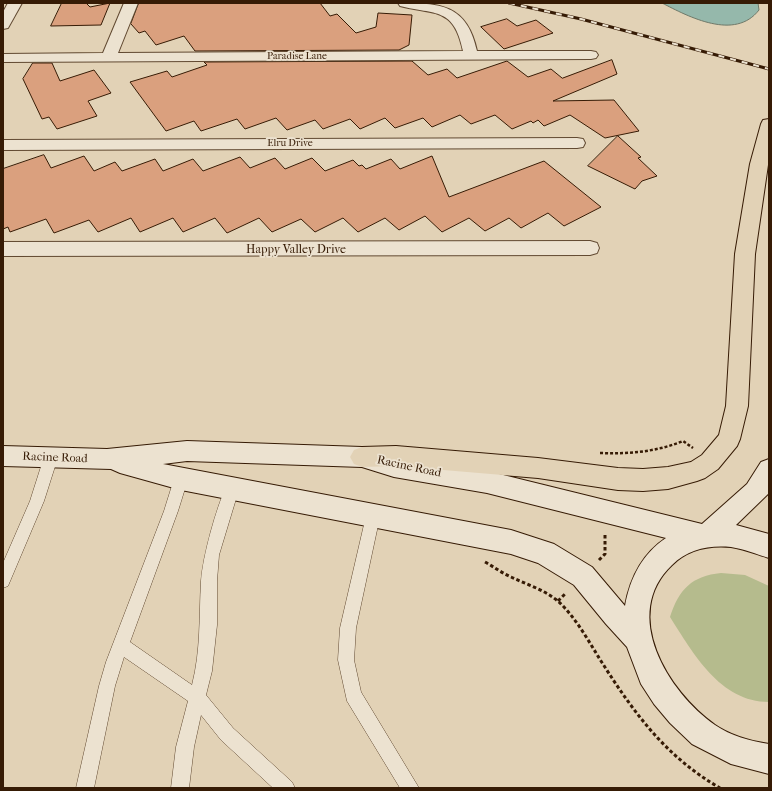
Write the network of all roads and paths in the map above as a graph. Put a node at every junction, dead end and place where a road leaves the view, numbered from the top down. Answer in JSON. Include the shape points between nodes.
{"nodes":[{"id":1,"x":131,"y":3,"type":"edge"},
{"id":2,"x":405,"y":3,"type":"edge"},
{"id":3,"x":10,"y":6,"type":"edge"},
{"id":4,"x":3,"y":25,"type":"edge"},
{"id":5,"x":590,"y":55,"type":"dead end"},
{"id":6,"x":471,"y":56,"type":"junction"},
{"id":7,"x":108,"y":57,"type":"junction"},
{"id":8,"x":3,"y":58,"type":"edge"},
{"id":9,"x":769,"y":124,"type":"edge"},
{"id":10,"x":577,"y":143,"type":"dead end"},
{"id":11,"x":3,"y":145,"type":"edge"},
{"id":12,"x":590,"y":248,"type":"dead end"},
{"id":13,"x":3,"y":249,"type":"edge"},
{"id":14,"x":683,"y":440,"type":"dead end"},
{"id":15,"x":597,"y":452,"type":"dead end"},
{"id":16,"x":3,"y":456,"type":"edge"},
{"id":17,"x":362,"y":457,"type":"junction"},
{"id":18,"x":51,"y":458,"type":"junction"},
{"id":19,"x":107,"y":459,"type":"junction"},
{"id":20,"x":769,"y":469,"type":"edge"},
{"id":21,"x":181,"y":479,"type":"junction"},
{"id":22,"x":232,"y":489,"type":"junction"},
{"id":23,"x":373,"y":516,"type":"junction"},
{"id":24,"x":706,"y":535,"type":"junction"},
{"id":25,"x":769,"y":546,"type":"edge"},
{"id":26,"x":4,"y":577,"type":"edge"},
{"id":27,"x":514,"y":578,"type":"dead end"},
{"id":28,"x":638,"y":638,"type":"junction"},
{"id":29,"x":120,"y":645,"type":"junction"},
{"id":30,"x":199,"y":699,"type":"junction"},
{"id":31,"x":769,"y":759,"type":"edge"},
{"id":32,"x":85,"y":788,"type":"edge"},
{"id":33,"x":180,"y":788,"type":"edge"},
{"id":34,"x":286,"y":788,"type":"edge"},
{"id":35,"x":410,"y":788,"type":"edge"},
{"id":36,"x":720,"y":788,"type":"edge"}],
"edges":[{"from":1,"to":7,"type":"street"},
{"from":2,"to":6,"type":"street","via":[[451,14],[463,27]]},
{"from":3,"to":4,"type":"street"},
{"from":5,"to":6,"type":"street","name":"Paradise Lane"},
{"from":6,"to":7,"type":"street","name":"Paradise Lane"},
{"from":7,"to":8,"type":"street","name":"Paradise Lane"},
{"from":9,"to":17,"type":"highway","via":[[759,164],[745,254],[737,406],[729,439],[710,462],[697,471],[668,478],[643,480],[396,456]]},
{"from":10,"to":11,"type":"street","name":"Elru Drive"},
{"from":12,"to":13,"type":"street","name":"Happy Valley Drive"},
{"from":14,"to":15,"type":"path","via":[[647,452]]},
{"from":16,"to":18,"type":"street","name":"Racine Road"},
{"from":17,"to":19,"type":"street","name":"Racine Road","via":[[187,451]]},
{"from":17,"to":24,"type":"street","name":"Racine Road","via":[[394,467],[487,482]]},
{"from":18,"to":19,"type":"street","name":"Racine Road"},
{"from":18,"to":26,"type":"lane","via":[[37,501]]},
{"from":19,"to":21,"type":"street","name":"Racine Road"},
{"from":20,"to":24,"type":"street","via":[[765,481],[755,495]]},
{"from":21,"to":22,"type":"street","name":"Racine Road"},
{"from":21,"to":29,"type":"lane"},
{"from":22,"to":23,"type":"street","name":"Racine Road"},
{"from":22,"to":30,"type":"lane","via":[[212,555],[209,625]]},
{"from":23,"to":28,"type":"street","name":"Racine Road","via":[[511,542],[545,553],[583,576]]},
{"from":23,"to":35,"type":"lane","via":[[348,628],[346,660],[353,695]]},
{"from":24,"to":25,"type":"street","via":[[739,536]]},
{"from":24,"to":28,"type":"street","via":[[678,544],[658,559],[643,581],[636,608]]},
{"from":27,"to":36,"type":"path","via":[[534,585],[562,606],[580,628],[648,729],[704,780]]},
{"from":28,"to":31,"type":"street","via":[[651,675],[675,709],[708,738],[747,756]]},
{"from":29,"to":30,"type":"lane"},
{"from":29,"to":32,"type":"lane","via":[[107,686]]},
{"from":30,"to":33,"type":"lane","via":[[185,747]]},
{"from":30,"to":34,"type":"lane","via":[[227,734]]}]}
